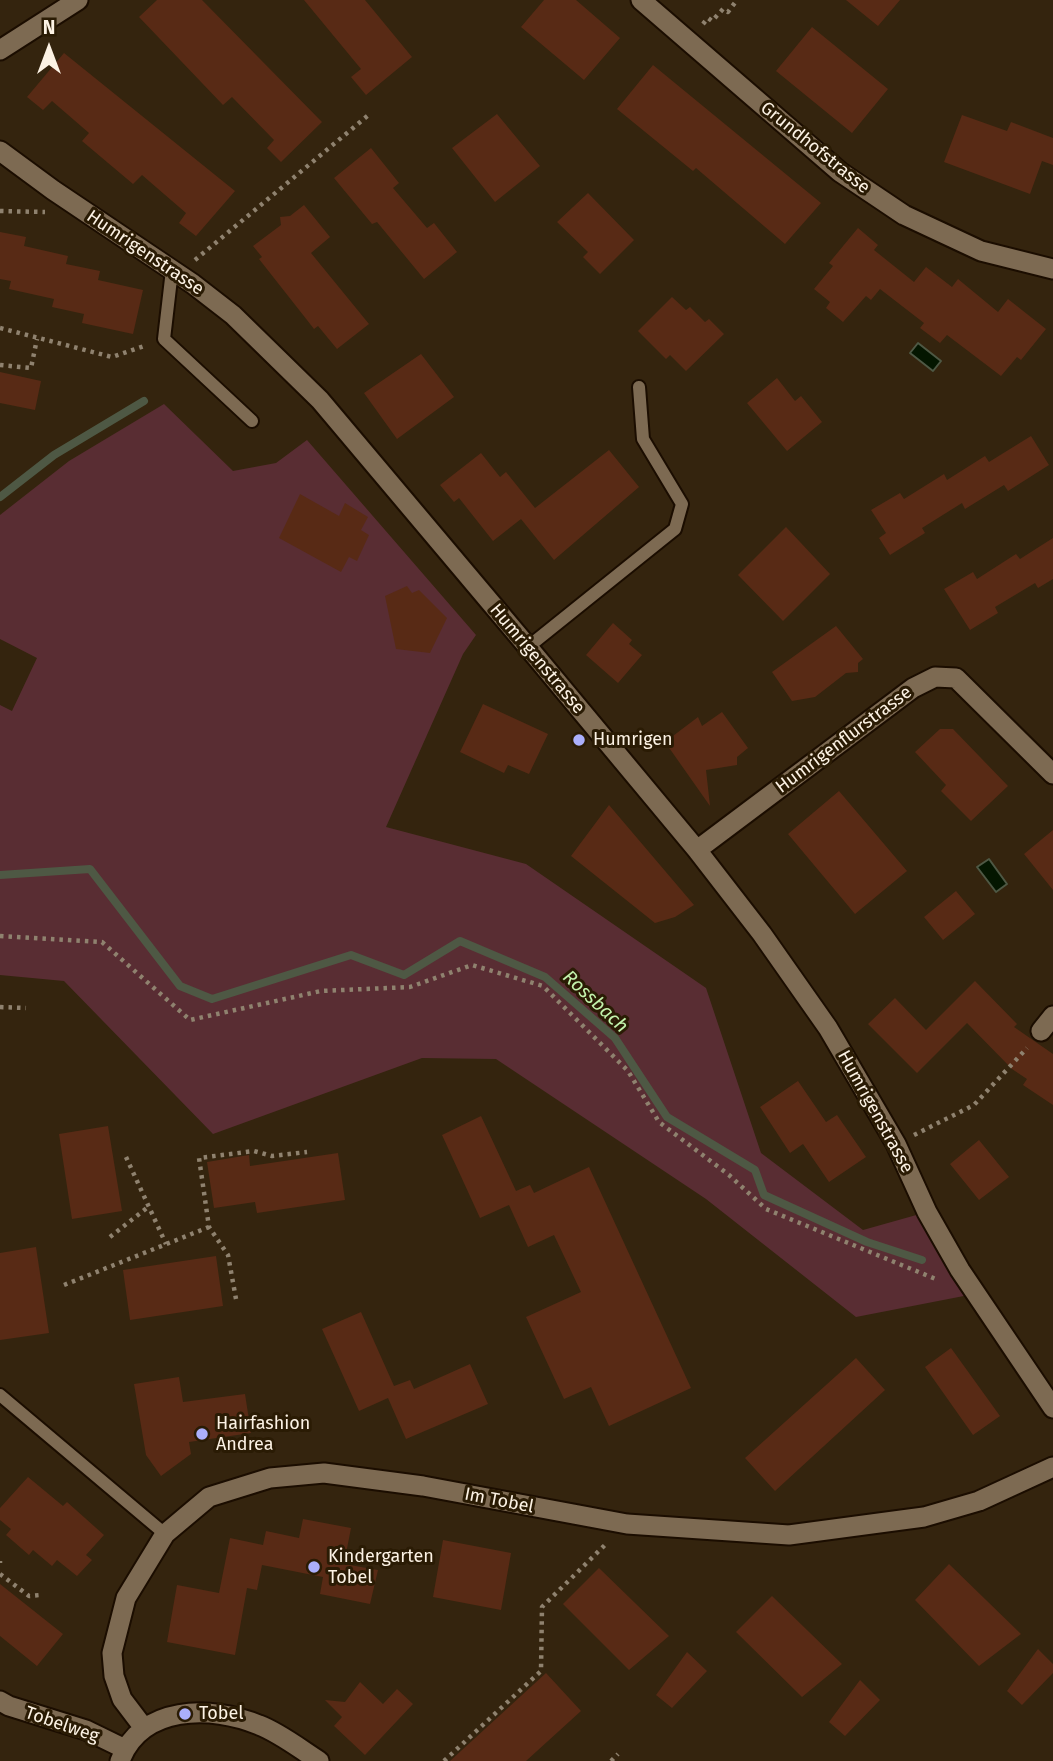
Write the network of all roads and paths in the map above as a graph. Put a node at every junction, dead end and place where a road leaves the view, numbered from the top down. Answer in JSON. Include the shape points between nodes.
{"nodes":[{"id":1,"x":78,"y":0,"type":"edge"},
{"id":2,"x":641,"y":0,"type":"edge"},
{"id":3,"x":737,"y":0,"type":"edge"},
{"id":4,"x":688,"y":41,"type":"junction"},
{"id":5,"x":0,"y":50,"type":"edge"},
{"id":6,"x":371,"y":113,"type":"dead end"},
{"id":7,"x":0,"y":151,"type":"edge"},
{"id":8,"x":49,"y":209,"type":"dead end"},
{"id":9,"x":0,"y":211,"type":"edge"},
{"id":10,"x":195,"y":261,"type":"dead end"},
{"id":11,"x":172,"y":270,"type":"junction"},
{"id":12,"x":1053,"y":270,"type":"edge"},
{"id":13,"x":0,"y":328,"type":"edge"},
{"id":14,"x":37,"y":339,"type":"junction"},
{"id":15,"x":164,"y":339,"type":"junction"},
{"id":16,"x":0,"y":365,"type":"edge"},
{"id":17,"x":639,"y":387,"type":"dead end"},
{"id":18,"x":252,"y":421,"type":"dead end"},
{"id":19,"x":528,"y":648,"type":"junction"},
{"id":20,"x":1053,"y":774,"type":"edge"},
{"id":21,"x":697,"y":850,"type":"junction"},
{"id":22,"x":0,"y":936,"type":"edge"},
{"id":23,"x":0,"y":1007,"type":"edge"},
{"id":24,"x":26,"y":1008,"type":"dead end"},
{"id":25,"x":1047,"y":1023,"type":"edge"},
{"id":26,"x":923,"y":1131,"type":"dead end"},
{"id":27,"x":307,"y":1152,"type":"dead end"},
{"id":28,"x":126,"y":1157,"type":"dead end"},
{"id":29,"x":148,"y":1208,"type":"junction"},
{"id":30,"x":209,"y":1227,"type":"junction"},
{"id":31,"x":110,"y":1237,"type":"dead end"},
{"id":32,"x":166,"y":1244,"type":"junction"},
{"id":33,"x":960,"y":1270,"type":"junction"},
{"id":34,"x":64,"y":1285,"type":"dead end"},
{"id":35,"x":236,"y":1298,"type":"dead end"},
{"id":36,"x":0,"y":1395,"type":"edge"},
{"id":37,"x":1053,"y":1408,"type":"edge"},
{"id":38,"x":1053,"y":1467,"type":"edge"},
{"id":39,"x":627,"y":1524,"type":"junction"},
{"id":40,"x":165,"y":1534,"type":"junction"},
{"id":41,"x":0,"y":1574,"type":"edge"},
{"id":42,"x":40,"y":1595,"type":"dead end"},
{"id":43,"x":0,"y":1701,"type":"edge"},
{"id":44,"x":144,"y":1728,"type":"junction"},
{"id":45,"x":618,"y":1754,"type":"dead end"},
{"id":46,"x":122,"y":1755,"type":"edge"},
{"id":47,"x":319,"y":1761,"type":"edge"},
{"id":48,"x":444,"y":1761,"type":"edge"},
{"id":49,"x":611,"y":1761,"type":"edge"}],
"edges":[{"from":1,"to":5,"type":"street"},
{"from":2,"to":4,"type":"street","name":"Grundhofstrasse"},
{"from":3,"to":4,"type":"path","via":[[728,12],[723,9],[712,21],[708,18]]},
{"from":4,"to":12,"type":"street","name":"Grundhofstrasse","via":[[840,172],[904,215],[981,251]]},
{"from":6,"to":10,"type":"path"},
{"from":7,"to":11,"type":"street","name":"Humrigenstrasse"},
{"from":8,"to":9,"type":"path"},
{"from":11,"to":15,"type":"lane"},
{"from":11,"to":19,"type":"street","name":"Humrigenstrasse","via":[[233,315],[320,400]]},
{"from":13,"to":14,"type":"path"},
{"from":14,"to":15,"type":"path","via":[[112,357]]},
{"from":14,"to":16,"type":"path","via":[[31,368]]},
{"from":15,"to":18,"type":"lane"},
{"from":17,"to":19,"type":"lane","via":[[643,439],[682,504],[675,529]]},
{"from":19,"to":21,"type":"street","name":"Humrigenstrasse"},
{"from":20,"to":21,"type":"street","name":"Humrigenflurstrasse","via":[[956,678],[935,677],[913,688]]},
{"from":21,"to":33,"type":"street","name":"Humrigenstrasse","via":[[828,1028],[896,1144]]},
{"from":22,"to":33,"type":"path","via":[[102,942],[190,1020],[321,991],[410,987],[472,965],[543,986],[628,1071],[659,1122],[766,1209],[938,1280]]},
{"from":23,"to":24,"type":"path"},
{"from":25,"to":26,"type":"path","via":[[974,1105]]},
{"from":27,"to":30,"type":"path","via":[[272,1156],[254,1151],[199,1158]]},
{"from":28,"to":29,"type":"path"},
{"from":29,"to":31,"type":"path"},
{"from":29,"to":32,"type":"path"},
{"from":30,"to":32,"type":"path"},
{"from":30,"to":35,"type":"path","via":[[228,1255]]},
{"from":32,"to":34,"type":"path"},
{"from":33,"to":37,"type":"street","name":"Humrigenstrasse"},
{"from":36,"to":40,"type":"lane"},
{"from":38,"to":39,"type":"street","name":"Im Tobel","via":[[979,1501],[924,1517],[789,1535]]},
{"from":39,"to":40,"type":"street","name":"Im Tobel","via":[[324,1473],[270,1478],[209,1497]]},
{"from":39,"to":48,"type":"path","via":[[541,1607],[541,1671]]},
{"from":40,"to":44,"type":"street","name":"Im Tobel","via":[[126,1598],[112,1653],[122,1699]]},
{"from":41,"to":42,"type":"path","via":[[29,1596]]},
{"from":43,"to":46,"type":"street","name":"Tobelweg","via":[[86,1730]]},
{"from":44,"to":46,"type":"street"},
{"from":44,"to":47,"type":"street","via":[[175,1715],[211,1712],[260,1725]]},
{"from":45,"to":49,"type":"path"}]}
